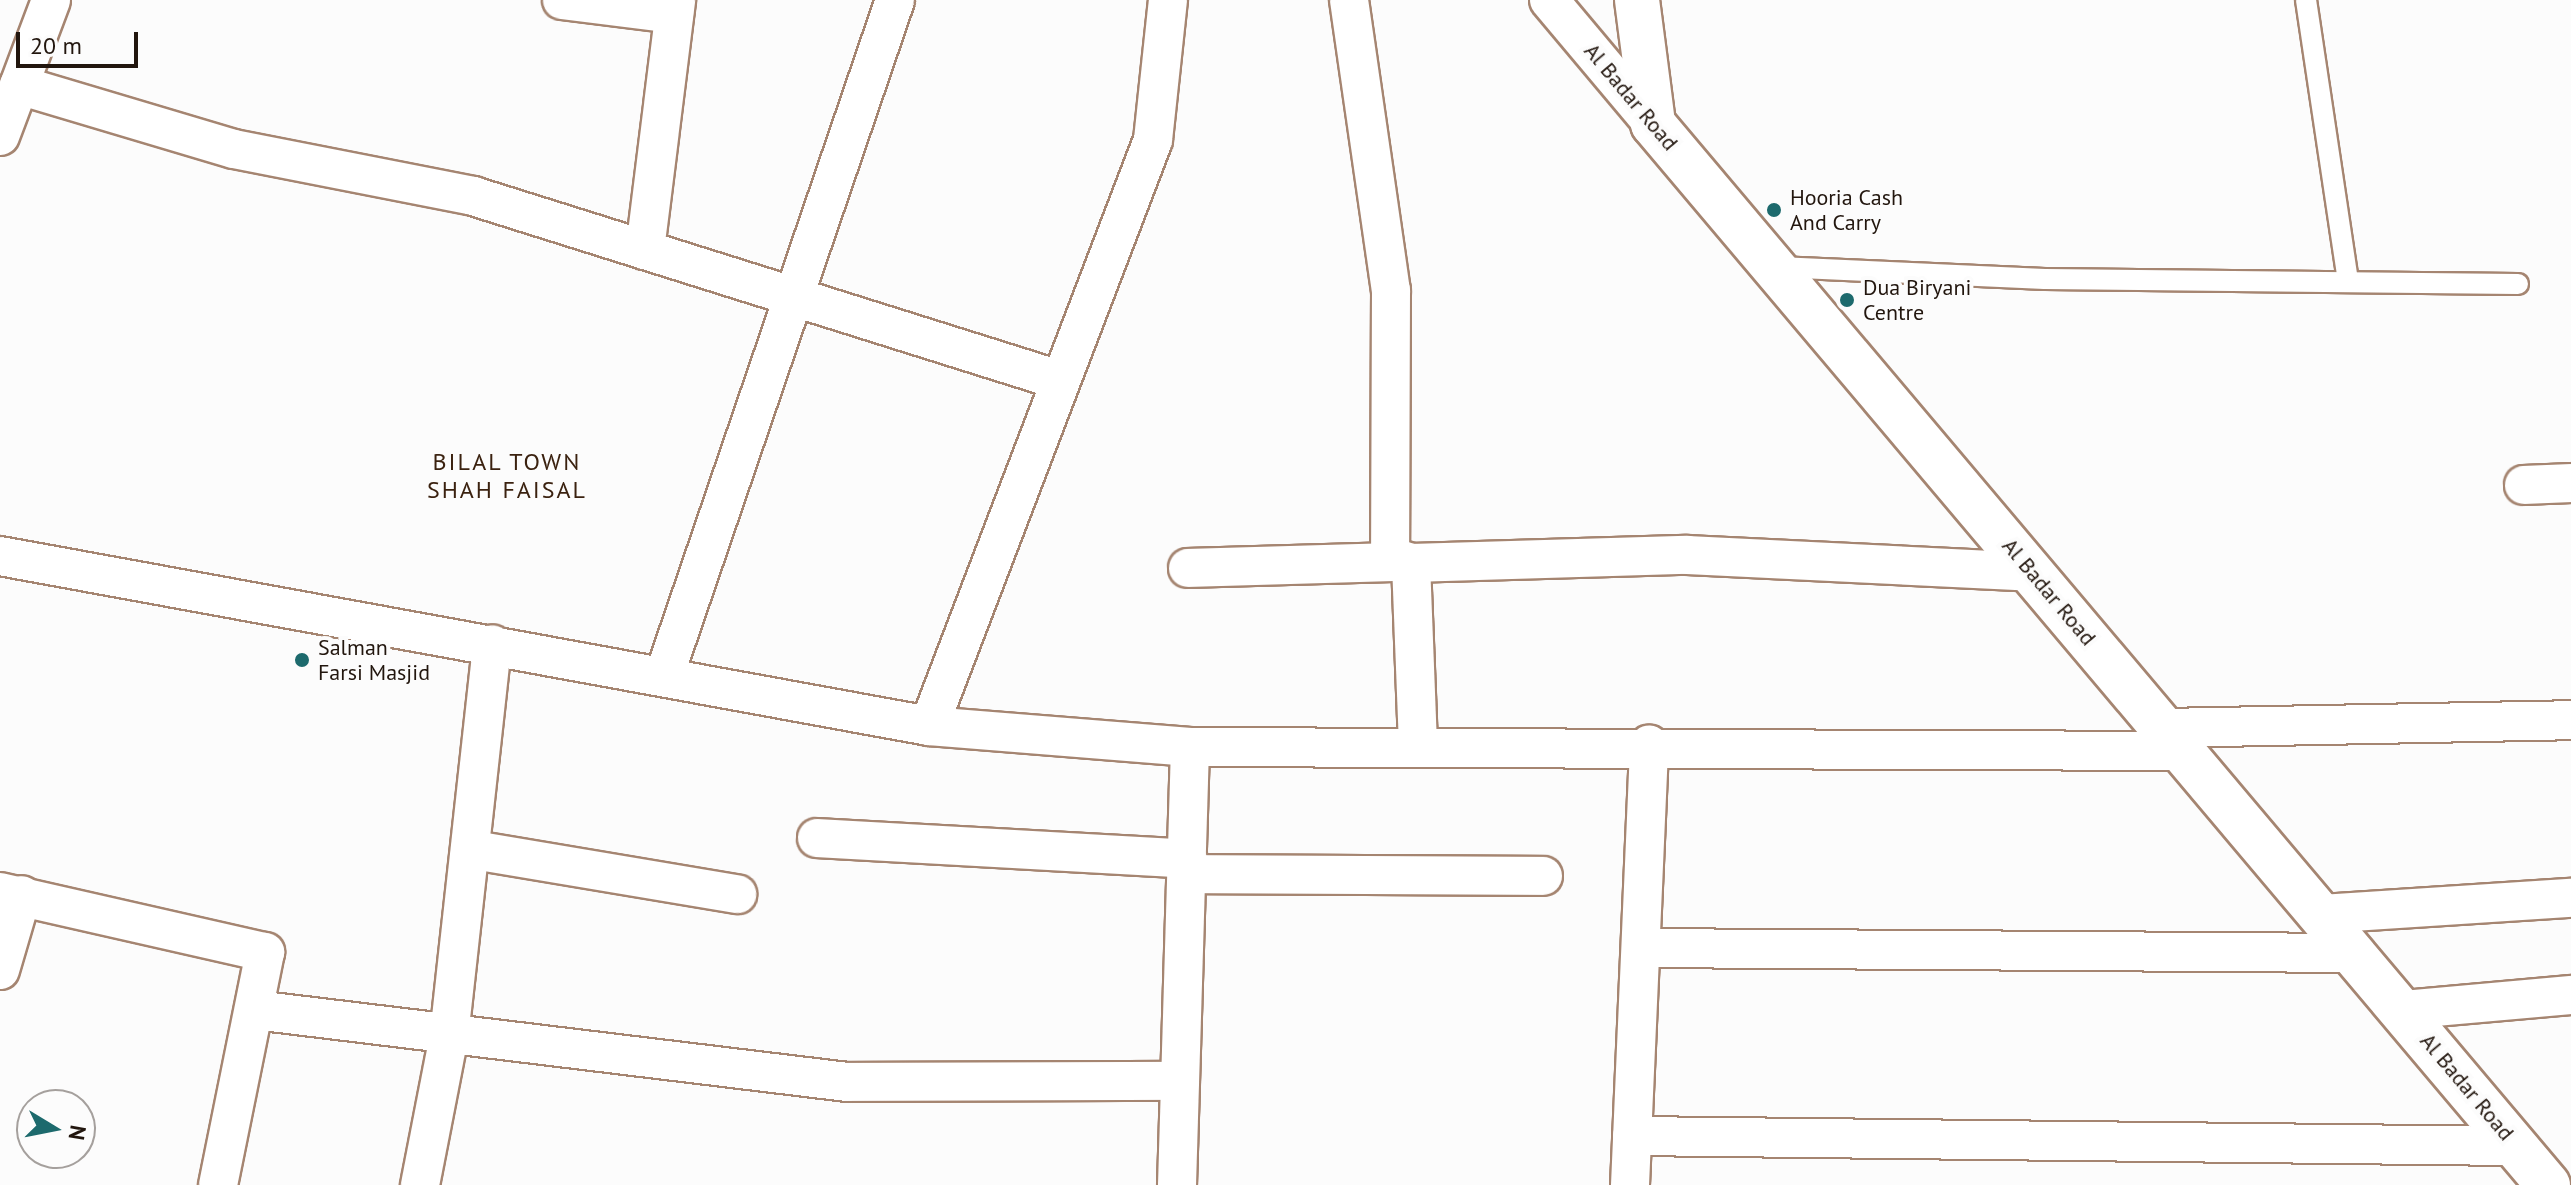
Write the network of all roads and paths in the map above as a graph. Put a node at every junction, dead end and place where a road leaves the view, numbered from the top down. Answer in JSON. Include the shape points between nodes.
{"nodes":[{"id":1,"x":51,"y":0,"type":"edge"},
{"id":2,"x":562,"y":0,"type":"edge"},
{"id":3,"x":895,"y":0,"type":"edge"},
{"id":4,"x":1168,"y":0,"type":"edge"},
{"id":5,"x":1349,"y":0,"type":"edge"},
{"id":6,"x":1549,"y":0,"type":"edge"},
{"id":7,"x":1637,"y":0,"type":"edge"},
{"id":8,"x":2306,"y":0,"type":"edge"},
{"id":9,"x":675,"y":7,"type":"edge"},
{"id":10,"x":19,"y":85,"type":"junction"},
{"id":11,"x":1653,"y":124,"type":"junction"},
{"id":12,"x":0,"y":136,"type":"edge"},
{"id":13,"x":645,"y":250,"type":"junction"},
{"id":14,"x":1775,"y":267,"type":"junction"},
{"id":15,"x":2348,"y":281,"type":"junction"},
{"id":16,"x":2518,"y":284,"type":"dead end"},
{"id":17,"x":795,"y":297,"type":"junction"},
{"id":18,"x":1059,"y":380,"type":"junction"},
{"id":19,"x":2571,"y":483,"type":"edge"},
{"id":20,"x":2524,"y":485,"type":"dead end"},
{"id":21,"x":0,"y":556,"type":"edge"},
{"id":22,"x":1402,"y":562,"type":"junction"},
{"id":23,"x":1188,"y":568,"type":"dead end"},
{"id":24,"x":2032,"y":572,"type":"junction"},
{"id":25,"x":492,"y":644,"type":"junction"},
{"id":26,"x":664,"y":676,"type":"junction"},
{"id":27,"x":2571,"y":720,"type":"edge"},
{"id":28,"x":929,"y":726,"type":"junction"},
{"id":29,"x":2173,"y":740,"type":"junction"},
{"id":30,"x":1649,"y":744,"type":"junction"},
{"id":31,"x":1418,"y":745,"type":"junction"},
{"id":32,"x":1190,"y":747,"type":"junction"},
{"id":33,"x":817,"y":838,"type":"dead end"},
{"id":34,"x":473,"y":850,"type":"junction"},
{"id":35,"x":1187,"y":867,"type":"junction"},
{"id":36,"x":1543,"y":876,"type":"dead end"},
{"id":37,"x":11,"y":893,"type":"edge"},
{"id":38,"x":737,"y":894,"type":"dead end"},
{"id":39,"x":2571,"y":898,"type":"edge"},
{"id":40,"x":2321,"y":914,"type":"junction"},
{"id":41,"x":1641,"y":948,"type":"junction"},
{"id":42,"x":2353,"y":953,"type":"junction"},
{"id":43,"x":0,"y":970,"type":"edge"},
{"id":44,"x":2571,"y":995,"type":"edge"},
{"id":45,"x":255,"y":1010,"type":"junction"},
{"id":46,"x":2403,"y":1010,"type":"junction"},
{"id":47,"x":449,"y":1036,"type":"junction"},
{"id":48,"x":1180,"y":1081,"type":"junction"},
{"id":49,"x":1632,"y":1136,"type":"junction"},
{"id":50,"x":2516,"y":1146,"type":"junction"},
{"id":51,"x":218,"y":1185,"type":"edge"},
{"id":52,"x":420,"y":1185,"type":"edge"},
{"id":53,"x":1177,"y":1185,"type":"edge"},
{"id":54,"x":1630,"y":1185,"type":"edge"},
{"id":55,"x":2548,"y":1185,"type":"edge"}],
"edges":[{"from":1,"to":10,"type":"street"},
{"from":2,"to":9,"type":"street"},
{"from":3,"to":17,"type":"street"},
{"from":4,"to":18,"type":"street","via":[[1153,140]]},
{"from":5,"to":22,"type":"street","via":[[1391,290],[1385,545],[1390,556]]},
{"from":6,"to":11,"type":"street","name":"Al Badar Road"},
{"from":7,"to":11,"type":"street"},
{"from":8,"to":15,"type":"lane"},
{"from":9,"to":13,"type":"street"},
{"from":10,"to":12,"type":"street"},
{"from":10,"to":13,"type":"street","via":[[234,149],[473,196]]},
{"from":11,"to":14,"type":"street","name":"Al Badar Road"},
{"from":13,"to":17,"type":"street"},
{"from":14,"to":15,"type":"lane","via":[[2045,279]]},
{"from":14,"to":24,"type":"street","name":"Al Badar Road"},
{"from":15,"to":16,"type":"lane"},
{"from":17,"to":18,"type":"street"},
{"from":17,"to":26,"type":"street"},
{"from":18,"to":28,"type":"street"},
{"from":19,"to":20,"type":"street"},
{"from":21,"to":25,"type":"street"},
{"from":22,"to":23,"type":"street"},
{"from":22,"to":24,"type":"street","via":[[1687,555]]},
{"from":22,"to":31,"type":"street"},
{"from":24,"to":29,"type":"street","name":"Al Badar Road"},
{"from":25,"to":26,"type":"street"},
{"from":25,"to":34,"type":"street"},
{"from":26,"to":28,"type":"street"},
{"from":27,"to":29,"type":"street"},
{"from":28,"to":32,"type":"street"},
{"from":29,"to":30,"type":"street"},
{"from":29,"to":40,"type":"street","name":"Al Badar Road"},
{"from":30,"to":31,"type":"street"},
{"from":30,"to":41,"type":"street"},
{"from":31,"to":32,"type":"street"},
{"from":32,"to":35,"type":"street"},
{"from":33,"to":35,"type":"street"},
{"from":34,"to":38,"type":"street"},
{"from":34,"to":47,"type":"street"},
{"from":35,"to":36,"type":"street"},
{"from":35,"to":48,"type":"street"},
{"from":37,"to":43,"type":"street"},
{"from":37,"to":45,"type":"street","via":[[265,952]]},
{"from":39,"to":40,"type":"street"},
{"from":40,"to":42,"type":"street","name":"Al Badar Road"},
{"from":41,"to":42,"type":"street"},
{"from":41,"to":49,"type":"street"},
{"from":42,"to":46,"type":"street","name":"Al Badar Road"},
{"from":44,"to":46,"type":"street"},
{"from":45,"to":47,"type":"street"},
{"from":45,"to":51,"type":"street"},
{"from":46,"to":50,"type":"street","name":"Al Badar Road"},
{"from":47,"to":48,"type":"street","via":[[847,1082]]},
{"from":47,"to":52,"type":"street"},
{"from":48,"to":53,"type":"street"},
{"from":49,"to":50,"type":"street"},
{"from":49,"to":54,"type":"street"},
{"from":50,"to":55,"type":"street","name":"Al Badar Road"}]}
